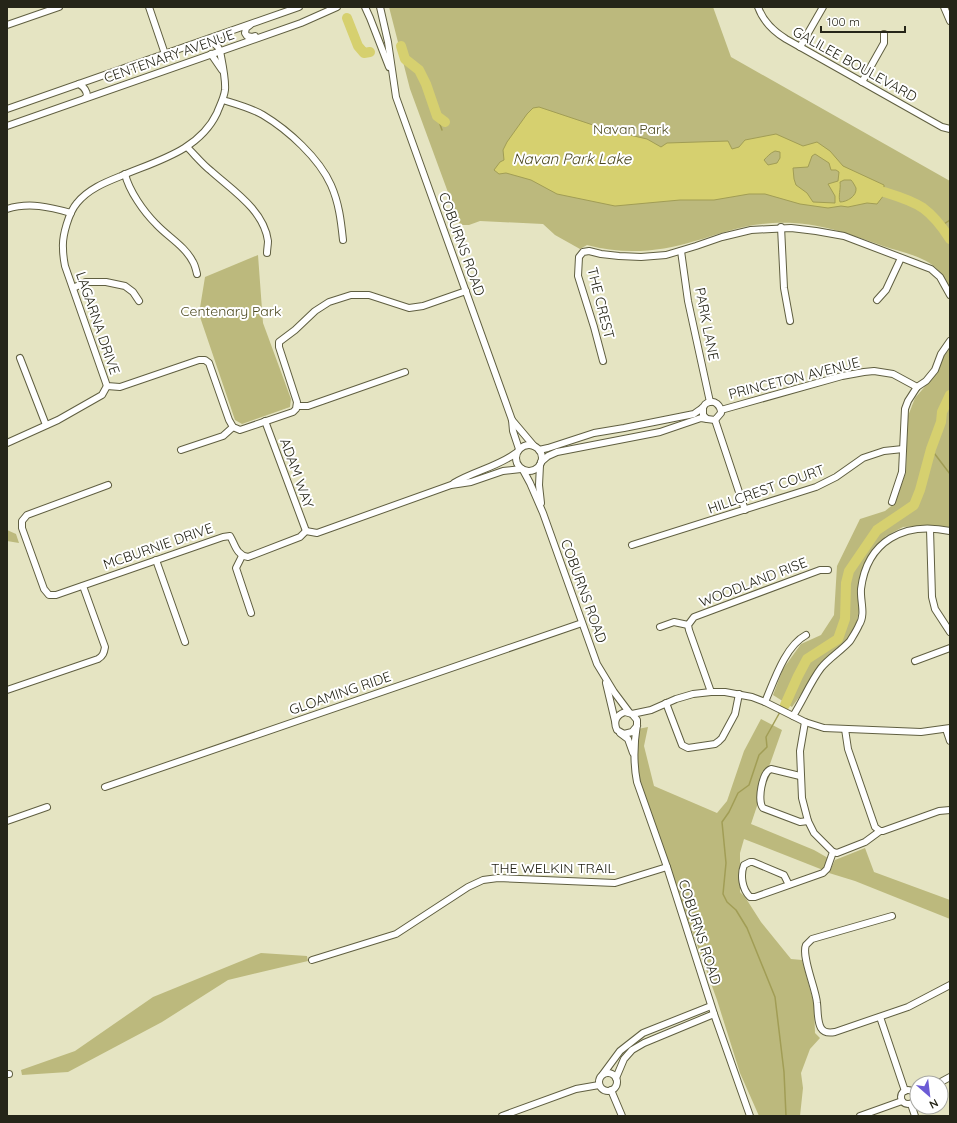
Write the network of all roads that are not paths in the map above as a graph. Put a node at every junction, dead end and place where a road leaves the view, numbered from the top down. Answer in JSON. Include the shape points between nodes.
{"nodes":[{"id":1,"x":59,"y":7,"type":"edge"},
{"id":2,"x":149,"y":7,"type":"edge"},
{"id":3,"x":299,"y":7,"type":"edge"},
{"id":4,"x":337,"y":7,"type":"edge"},
{"id":5,"x":364,"y":7,"type":"edge"},
{"id":6,"x":380,"y":7,"type":"edge"},
{"id":7,"x":758,"y":7,"type":"edge"},
{"id":8,"x":823,"y":7,"type":"edge"},
{"id":9,"x":944,"y":7,"type":"edge"},
{"id":10,"x":950,"y":21,"type":"edge"},
{"id":11,"x":253,"y":23,"type":"junction"},
{"id":12,"x":7,"y":25,"type":"edge"},
{"id":13,"x":284,"y":29,"type":"junction"},
{"id":14,"x":884,"y":34,"type":"dead end"},
{"id":15,"x":209,"y":39,"type":"junction"},
{"id":16,"x":800,"y":47,"type":"junction"},
{"id":17,"x":220,"y":51,"type":"junction"},
{"id":18,"x":165,"y":54,"type":"junction"},
{"id":19,"x":211,"y":54,"type":"junction"},
{"id":20,"x":223,"y":72,"type":"junction"},
{"id":21,"x":392,"y":76,"type":"junction"},
{"id":22,"x":862,"y":82,"type":"junction"},
{"id":23,"x":79,"y":84,"type":"junction"},
{"id":24,"x":85,"y":98,"type":"junction"},
{"id":25,"x":223,"y":100,"type":"junction"},
{"id":26,"x":7,"y":109,"type":"edge"},
{"id":27,"x":7,"y":126,"type":"edge"},
{"id":28,"x":950,"y":129,"type":"edge"},
{"id":29,"x":188,"y":147,"type":"junction"},
{"id":30,"x":125,"y":174,"type":"junction"},
{"id":31,"x":7,"y":209,"type":"edge"},
{"id":32,"x":71,"y":213,"type":"junction"},
{"id":33,"x":781,"y":227,"type":"junction"},
{"id":34,"x":343,"y":240,"type":"dead end"},
{"id":35,"x":681,"y":251,"type":"junction"},
{"id":36,"x":267,"y":253,"type":"dead end"},
{"id":37,"x":901,"y":258,"type":"junction"},
{"id":38,"x":196,"y":274,"type":"dead end"},
{"id":39,"x":73,"y":288,"type":"junction"},
{"id":40,"x":466,"y":291,"type":"junction"},
{"id":41,"x":950,"y":295,"type":"edge"},
{"id":42,"x":139,"y":300,"type":"dead end"},
{"id":43,"x":877,"y":300,"type":"dead end"},
{"id":44,"x":790,"y":321,"type":"dead end"},
{"id":45,"x":950,"y":341,"type":"edge"},
{"id":46,"x":20,"y":358,"type":"dead end"},
{"id":47,"x":603,"y":361,"type":"dead end"},
{"id":48,"x":405,"y":372,"type":"dead end"},
{"id":49,"x":108,"y":386,"type":"junction"},
{"id":50,"x":917,"y":387,"type":"junction"},
{"id":51,"x":710,"y":402,"type":"junction"},
{"id":52,"x":297,"y":406,"type":"junction"},
{"id":53,"x":703,"y":408,"type":"junction"},
{"id":54,"x":721,"y":410,"type":"junction"},
{"id":55,"x":512,"y":420,"type":"junction"},
{"id":56,"x":708,"y":420,"type":"junction"},
{"id":57,"x":715,"y":420,"type":"junction"},
{"id":58,"x":265,"y":422,"type":"junction"},
{"id":59,"x":46,"y":425,"type":"junction"},
{"id":60,"x":233,"y":427,"type":"junction"},
{"id":61,"x":7,"y":443,"type":"edge"},
{"id":62,"x":536,"y":448,"type":"junction"},
{"id":63,"x":903,"y":449,"type":"junction"},
{"id":64,"x":181,"y":450,"type":"dead end"},
{"id":65,"x":517,"y":451,"type":"junction"},
{"id":66,"x":541,"y":464,"type":"junction"},
{"id":67,"x":522,"y":469,"type":"junction"},
{"id":68,"x":108,"y":485,"type":"dead end"},
{"id":69,"x":451,"y":485,"type":"junction"},
{"id":70,"x":892,"y":502,"type":"dead end"},
{"id":71,"x":745,"y":510,"type":"junction"},
{"id":72,"x":543,"y":513,"type":"junction"},
{"id":73,"x":930,"y":529,"type":"junction"},
{"id":74,"x":306,"y":531,"type":"junction"},
{"id":75,"x":950,"y":531,"type":"edge"},
{"id":76,"x":632,"y":545,"type":"dead end"},
{"id":77,"x":242,"y":556,"type":"junction"},
{"id":78,"x":156,"y":560,"type":"junction"},
{"id":79,"x":828,"y":570,"type":"dead end"},
{"id":80,"x":83,"y":586,"type":"junction"},
{"id":81,"x":251,"y":613,"type":"dead end"},
{"id":82,"x":582,"y":623,"type":"junction"},
{"id":83,"x":688,"y":625,"type":"junction"},
{"id":84,"x":660,"y":627,"type":"dead end"},
{"id":85,"x":950,"y":632,"type":"edge"},
{"id":86,"x":806,"y":635,"type":"dead end"},
{"id":87,"x":185,"y":642,"type":"dead end"},
{"id":88,"x":950,"y":648,"type":"edge"},
{"id":89,"x":915,"y":661,"type":"dead end"},
{"id":90,"x":604,"y":677,"type":"junction"},
{"id":91,"x":7,"y":690,"type":"edge"},
{"id":92,"x":711,"y":692,"type":"junction"},
{"id":93,"x":739,"y":694,"type":"junction"},
{"id":94,"x":765,"y":702,"type":"junction"},
{"id":95,"x":666,"y":703,"type":"junction"},
{"id":96,"x":651,"y":710,"type":"junction"},
{"id":97,"x":631,"y":713,"type":"junction"},
{"id":98,"x":793,"y":716,"type":"junction"},
{"id":99,"x":615,"y":722,"type":"junction"},
{"id":100,"x":805,"y":722,"type":"junction"},
{"id":101,"x":637,"y":725,"type":"junction"},
{"id":102,"x":845,"y":729,"type":"junction"},
{"id":103,"x":948,"y":729,"type":"edge"},
{"id":104,"x":620,"y":732,"type":"junction"},
{"id":105,"x":950,"y":741,"type":"edge"},
{"id":106,"x":634,"y":754,"type":"junction"},
{"id":107,"x":800,"y":776,"type":"junction"},
{"id":108,"x":105,"y":787,"type":"dead end"},
{"id":109,"x":47,"y":807,"type":"dead end"},
{"id":110,"x":950,"y":810,"type":"edge"},
{"id":111,"x":7,"y":821,"type":"edge"},
{"id":112,"x":808,"y":822,"type":"junction"},
{"id":113,"x":880,"y":831,"type":"junction"},
{"id":114,"x":833,"y":852,"type":"junction"},
{"id":115,"x":667,"y":867,"type":"junction"},
{"id":116,"x":789,"y":885,"type":"junction"},
{"id":117,"x":892,"y":916,"type":"dead end"},
{"id":118,"x":312,"y":960,"type":"dead end"},
{"id":119,"x":950,"y":985,"type":"edge"},
{"id":120,"x":711,"y":1006,"type":"junction"},
{"id":121,"x":714,"y":1014,"type":"junction"},
{"id":122,"x":880,"y":1017,"type":"junction"},
{"id":123,"x":603,"y":1074,"type":"junction"},
{"id":124,"x":616,"y":1078,"type":"junction"},
{"id":125,"x":599,"y":1085,"type":"junction"},
{"id":126,"x":611,"y":1090,"type":"junction"},
{"id":127,"x":909,"y":1090,"type":"edge"},
{"id":128,"x":905,"y":1091,"type":"junction"},
{"id":129,"x":902,"y":1100,"type":"junction"},
{"id":130,"x":909,"y":1104,"type":"edge"},
{"id":131,"x":502,"y":1116,"type":"edge"},
{"id":132,"x":622,"y":1116,"type":"edge"},
{"id":133,"x":750,"y":1116,"type":"edge"},
{"id":134,"x":862,"y":1116,"type":"edge"}],
"edges":[{"from":1,"to":12,"type":"street"},
{"from":2,"to":18,"type":"street"},
{"from":3,"to":11,"type":"street","name":"CENTENARY AVENUE"},
{"from":4,"to":13,"type":"street","name":"CENTENARY AVENUE"},
{"from":5,"to":21,"type":"street","name":"COBURNS ROAD"},
{"from":6,"to":21,"type":"street","name":"COBURNS ROAD"},
{"from":7,"to":16,"type":"street","name":"GALILEE BOULEVARD","via":[[764,19],[777,33]]},
{"from":8,"to":16,"type":"street"},
{"from":9,"to":10,"type":"street"},
{"from":11,"to":13,"type":"street","via":[[246,28],[245,33],[248,37],[270,30]]},
{"from":11,"to":15,"type":"street","name":"CENTENARY AVENUE"},
{"from":13,"to":17,"type":"street","name":"CENTENARY AVENUE"},
{"from":14,"to":22,"type":"street","via":[[884,43]]},
{"from":15,"to":17,"type":"street"},
{"from":15,"to":18,"type":"street","name":"CENTENARY AVENUE"},
{"from":16,"to":22,"type":"street","name":"GALILEE BOULEVARD"},
{"from":17,"to":19,"type":"street","name":"CENTENARY AVENUE"},
{"from":17,"to":20,"type":"street","name":"LAGARNA DRIVE"},
{"from":18,"to":23,"type":"street","name":"CENTENARY AVENUE"},
{"from":19,"to":20,"type":"street","name":"LAGARNA DRIVE"},
{"from":19,"to":24,"type":"street","name":"CENTENARY AVENUE"},
{"from":20,"to":25,"type":"street","name":"LAGARNA DRIVE"},
{"from":21,"to":40,"type":"street","name":"COBURNS ROAD","via":[[398,103]]},
{"from":22,"to":28,"type":"street","name":"GALILEE BOULEVARD","via":[[942,127]]},
{"from":23,"to":24,"type":"street","via":[[87,93]]},
{"from":23,"to":26,"type":"street","name":"CENTENARY AVENUE"},
{"from":24,"to":27,"type":"street","name":"CENTENARY AVENUE"},
{"from":25,"to":29,"type":"street","name":"LAGARNA DRIVE","via":[[212,122]]},
{"from":25,"to":34,"type":"street","via":[[263,115],[297,140],[331,185],[340,213]]},
{"from":29,"to":30,"type":"street","name":"LAGARNA DRIVE"},
{"from":29,"to":36,"type":"street","via":[[210,171],[253,209],[264,228],[268,242]]},
{"from":30,"to":32,"type":"street","name":"LAGARNA DRIVE","via":[[103,183],[90,192],[77,202]]},
{"from":30,"to":38,"type":"street","via":[[141,207],[156,225],[183,248],[194,262]]},
{"from":31,"to":32,"type":"street","via":[[26,205],[50,207]]},
{"from":32,"to":39,"type":"street","name":"LAGARNA DRIVE","via":[[64,233],[63,248],[65,266]]},
{"from":33,"to":35,"type":"street","via":[[751,230]]},
{"from":33,"to":37,"type":"street","via":[[844,236]]},
{"from":33,"to":44,"type":"street","via":[[784,288]]},
{"from":35,"to":47,"type":"street","name":"THE CREST","via":[[641,257],[601,254],[588,250],[579,257],[578,276]]},
{"from":35,"to":51,"type":"street","name":"PARK LANE","via":[[688,301]]},
{"from":37,"to":41,"type":"street","via":[[932,269],[940,277]]},
{"from":37,"to":43,"type":"street","via":[[886,290]]},
{"from":39,"to":42,"type":"street","via":[[86,282],[106,282],[125,286]]},
{"from":39,"to":49,"type":"street","name":"LAGARNA DRIVE"},
{"from":40,"to":52,"type":"street","via":[[423,306],[409,308],[369,295],[351,295],[329,302],[280,342],[278,347]]},
{"from":40,"to":55,"type":"street","name":"COBURNS ROAD"},
{"from":45,"to":50,"type":"street","via":[[941,354],[935,370]]},
{"from":46,"to":59,"type":"street"},
{"from":48,"to":52,"type":"street","via":[[308,406]]},
{"from":49,"to":59,"type":"street","via":[[102,394]]},
{"from":49,"to":60,"type":"street","name":"LAGARNA DRIVE","via":[[120,388],[205,360],[209,363]]},
{"from":50,"to":54,"type":"street","name":"PRINCETON AVENUE","via":[[893,374],[864,372]]},
{"from":50,"to":63,"type":"street","via":[[905,409]]},
{"from":51,"to":53,"type":"street"},
{"from":51,"to":54,"type":"street","via":[[718,404]]},
{"from":52,"to":58,"type":"street","via":[[293,412]]},
{"from":53,"to":56,"type":"street","via":[[703,415]]},
{"from":53,"to":62,"type":"street","via":[[694,414],[594,433],[548,448]]},
{"from":54,"to":57,"type":"street","via":[[720,416]]},
{"from":55,"to":62,"type":"street","name":"COBURNS ROAD"},
{"from":55,"to":65,"type":"street","name":"COBURNS ROAD"},
{"from":56,"to":57,"type":"street"},
{"from":56,"to":66,"type":"street","via":[[701,418],[660,432],[557,452],[548,456]]},
{"from":57,"to":71,"type":"street"},
{"from":58,"to":60,"type":"street","via":[[240,430]]},
{"from":58,"to":74,"type":"street","name":"ADAM WAY"},
{"from":59,"to":61,"type":"street"},
{"from":60,"to":64,"type":"street","via":[[223,436]]},
{"from":62,"to":65,"type":"street","via":[[526,445]]},
{"from":62,"to":66,"type":"street","via":[[542,456]]},
{"from":63,"to":70,"type":"street","via":[[902,472]]},
{"from":63,"to":71,"type":"street","name":"HILLCREST COURT","via":[[873,453],[816,487]]},
{"from":65,"to":67,"type":"street","via":[[516,462]]},
{"from":65,"to":69,"type":"street","via":[[508,459]]},
{"from":66,"to":67,"type":"street","via":[[530,471]]},
{"from":66,"to":72,"type":"street","name":"COBURNS ROAD","via":[[539,490]]},
{"from":67,"to":69,"type":"street","via":[[503,471],[471,482]]},
{"from":67,"to":72,"type":"street","name":"COBURNS ROAD"},
{"from":68,"to":80,"type":"street","name":"MCBURNIE DRIVE","via":[[27,515],[22,521],[22,528],[41,582],[49,595]]},
{"from":69,"to":74,"type":"street","via":[[317,533]]},
{"from":71,"to":76,"type":"street","name":"HILLCREST COURT"},
{"from":72,"to":82,"type":"street","name":"COBURNS ROAD"},
{"from":73,"to":75,"type":"street"},
{"from":73,"to":85,"type":"street","via":[[932,597],[935,609]]},
{"from":73,"to":98,"type":"street","via":[[912,530],[897,535],[883,543],[872,556],[865,569],[861,591],[863,612],[860,623],[849,641],[821,668]]},
{"from":74,"to":77,"type":"street","via":[[300,537]]},
{"from":77,"to":78,"type":"street","name":"MCBURNIE DRIVE","via":[[236,550],[230,536]]},
{"from":77,"to":81,"type":"street","via":[[236,568]]},
{"from":78,"to":80,"type":"street","name":"MCBURNIE DRIVE"},
{"from":78,"to":87,"type":"street"},
{"from":79,"to":83,"type":"street","name":"WOODLAND RISE","via":[[820,570],[694,617]]},
{"from":80,"to":91,"type":"street","via":[[105,647],[102,656]]},
{"from":82,"to":90,"type":"street","name":"COBURNS ROAD"},
{"from":82,"to":108,"type":"street","name":"GLOAMING RIDE"},
{"from":83,"to":84,"type":"street","via":[[674,622]]},
{"from":83,"to":92,"type":"street","name":"WOODLAND RISE"},
{"from":86,"to":94,"type":"street","via":[[797,642],[784,660]]},
{"from":88,"to":89,"type":"street"},
{"from":90,"to":97,"type":"street","name":"COBURNS ROAD"},
{"from":90,"to":99,"type":"street","name":"COBURNS ROAD"},
{"from":92,"to":93,"type":"street"},
{"from":92,"to":95,"type":"street","via":[[689,695]]},
{"from":93,"to":94,"type":"street"},
{"from":93,"to":95,"type":"street","via":[[735,714],[722,738],[715,744],[688,748],[682,745]]},
{"from":94,"to":98,"type":"street"},
{"from":95,"to":96,"type":"street"},
{"from":96,"to":97,"type":"street"},
{"from":96,"to":101,"type":"street","via":[[641,717]]},
{"from":97,"to":99,"type":"street","via":[[625,712],[618,716]]},
{"from":97,"to":101,"type":"street","via":[[637,720]]},
{"from":98,"to":100,"type":"street"},
{"from":99,"to":104,"type":"street"},
{"from":100,"to":102,"type":"street","via":[[824,728]]},
{"from":100,"to":107,"type":"street","via":[[800,751]]},
{"from":101,"to":104,"type":"street","via":[[628,734]]},
{"from":101,"to":106,"type":"street","name":"COBURNS ROAD"},
{"from":102,"to":103,"type":"street","via":[[921,732]]},
{"from":102,"to":113,"type":"street","via":[[848,749],[875,827]]},
{"from":103,"to":105,"type":"street"},
{"from":104,"to":106,"type":"street","name":"COBURNS ROAD","via":[[628,740]]},
{"from":106,"to":115,"type":"street","name":"COBURNS ROAD","via":[[637,782]]},
{"from":107,"to":112,"type":"street"},
{"from":107,"to":112,"type":"street","via":[[768,770],[764,774],[760,800],[763,808],[800,822]]},
{"from":109,"to":111,"type":"street"},
{"from":110,"to":113,"type":"street","via":[[939,811]]},
{"from":112,"to":114,"type":"street","via":[[814,834]]},
{"from":113,"to":114,"type":"street","via":[[865,842],[837,853]]},
{"from":114,"to":116,"type":"street","via":[[823,873]]},
{"from":115,"to":118,"type":"street","name":"THE WELKIN TRAIL","via":[[615,883],[498,878],[483,880],[396,934]]},
{"from":115,"to":120,"type":"street","name":"COBURNS ROAD"},
{"from":116,"to":116,"type":"street","via":[[784,875],[753,862],[743,868],[744,889],[750,897]]},
{"from":117,"to":122,"type":"street","via":[[812,940],[804,948],[819,1020],[824,1031],[835,1032]]},
{"from":119,"to":122,"type":"street","via":[[908,1007]]},
{"from":120,"to":121,"type":"street","name":"COBURNS ROAD"},
{"from":120,"to":123,"type":"street","via":[[643,1033],[620,1051]]},
{"from":121,"to":124,"type":"street","via":[[632,1050],[624,1059]]},
{"from":121,"to":133,"type":"street","name":"COBURNS ROAD"},
{"from":122,"to":128,"type":"street"},
{"from":123,"to":124,"type":"street","via":[[609,1073]]},
{"from":123,"to":125,"type":"street","via":[[599,1079]]},
{"from":124,"to":126,"type":"street","via":[[617,1084]]},
{"from":125,"to":126,"type":"street","via":[[605,1091]]},
{"from":125,"to":131,"type":"street","via":[[576,1089]]},
{"from":126,"to":132,"type":"street"},
{"from":127,"to":128,"type":"street"},
{"from":128,"to":129,"type":"street"},
{"from":129,"to":130,"type":"street"},
{"from":129,"to":134,"type":"street"}]}
